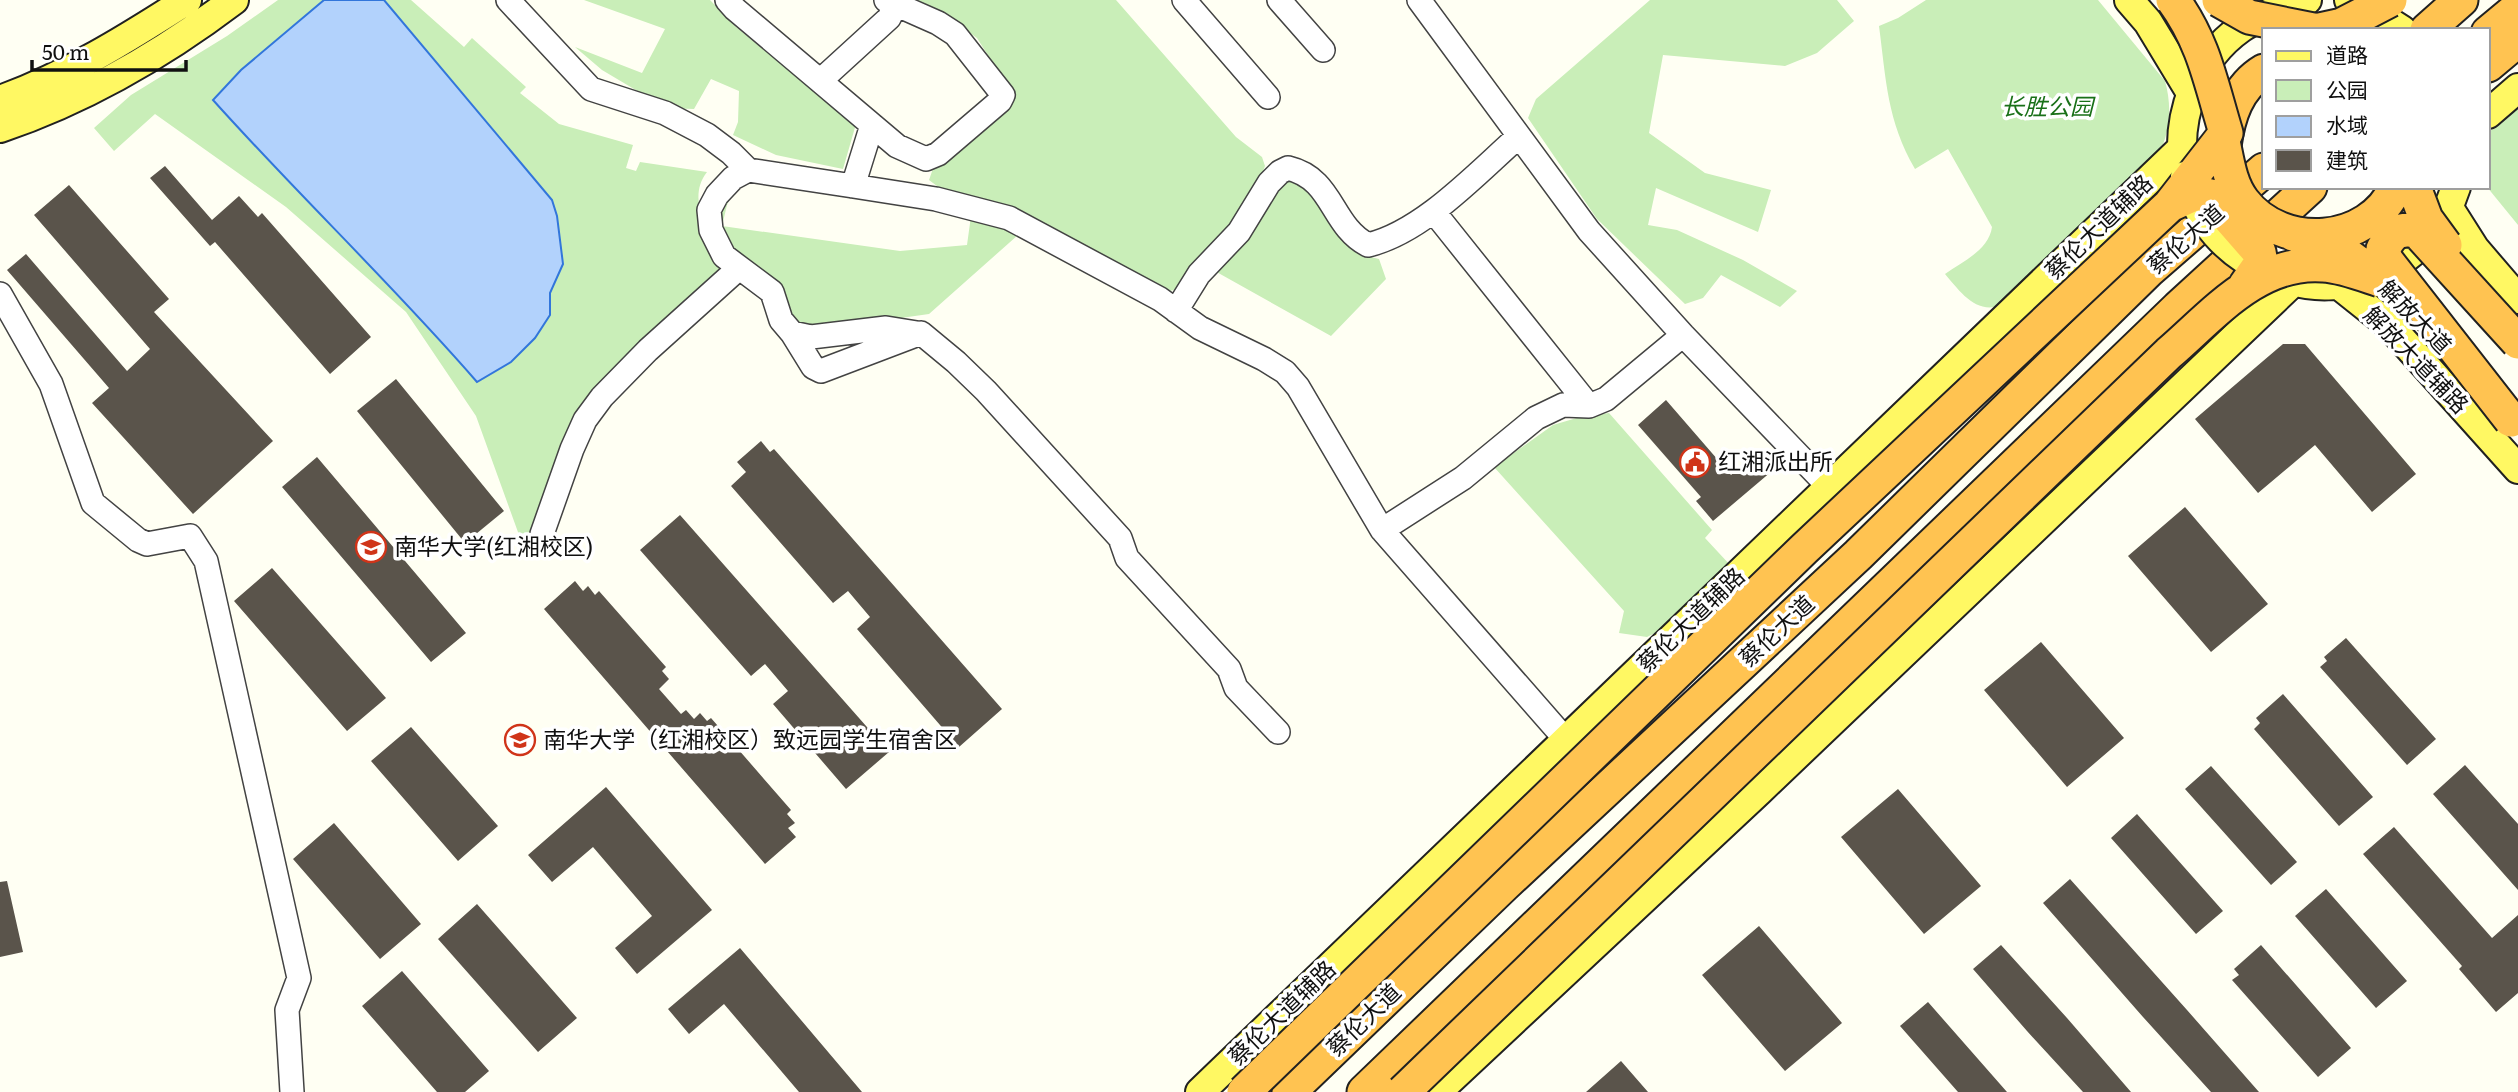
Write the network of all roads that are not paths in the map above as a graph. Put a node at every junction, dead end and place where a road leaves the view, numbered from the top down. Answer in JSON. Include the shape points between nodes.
{"nodes":[{"id":1,"x":187,"y":0,"type":"edge"},
{"id":2,"x":233,"y":0,"type":"edge"},
{"id":3,"x":508,"y":0,"type":"edge"},
{"id":4,"x":727,"y":0,"type":"edge"},
{"id":5,"x":1184,"y":0,"type":"edge"},
{"id":6,"x":1279,"y":0,"type":"edge"},
{"id":7,"x":1419,"y":0,"type":"edge"},
{"id":8,"x":2129,"y":0,"type":"edge"},
{"id":9,"x":2173,"y":0,"type":"edge"},
{"id":10,"x":2213,"y":0,"type":"edge"},
{"id":11,"x":2219,"y":0,"type":"edge"},
{"id":12,"x":2461,"y":0,"type":"edge"},
{"id":13,"x":894,"y":1,"type":"edge"},
{"id":14,"x":2369,"y":6,"type":"edge"},
{"id":15,"x":2304,"y":8,"type":"edge"},
{"id":16,"x":2518,"y":8,"type":"edge"},
{"id":17,"x":2328,"y":28,"type":"edge"},
{"id":18,"x":2399,"y":28,"type":"edge"},
{"id":19,"x":2429,"y":28,"type":"edge"},
{"id":20,"x":2490,"y":31,"type":"edge"},
{"id":21,"x":2262,"y":32,"type":"edge"},
{"id":22,"x":2518,"y":40,"type":"edge"},
{"id":23,"x":1323,"y":50,"type":"dead end"},
{"id":24,"x":2204,"y":56,"type":"junction"},
{"id":25,"x":2490,"y":63,"type":"edge"},
{"id":26,"x":2262,"y":73,"type":"edge"},
{"id":27,"x":820,"y":81,"type":"junction"},
{"id":28,"x":2518,"y":88,"type":"edge"},
{"id":29,"x":2191,"y":93,"type":"junction"},
{"id":30,"x":1268,"y":97,"type":"dead end"},
{"id":31,"x":0,"y":100,"type":"edge"},
{"id":32,"x":2490,"y":112,"type":"edge"},
{"id":33,"x":872,"y":125,"type":"junction"},
{"id":34,"x":0,"y":128,"type":"edge"},
{"id":35,"x":2226,"y":133,"type":"junction"},
{"id":36,"x":1519,"y":136,"type":"junction"},
{"id":37,"x":2182,"y":161,"type":"junction"},
{"id":38,"x":748,"y":170,"type":"junction"},
{"id":39,"x":2262,"y":172,"type":"edge"},
{"id":40,"x":853,"y":186,"type":"junction"},
{"id":41,"x":2307,"y":189,"type":"edge"},
{"id":42,"x":2395,"y":189,"type":"edge"},
{"id":43,"x":2415,"y":189,"type":"edge"},
{"id":44,"x":2445,"y":194,"type":"edge"},
{"id":45,"x":2170,"y":205,"type":"junction"},
{"id":46,"x":1434,"y":212,"type":"junction"},
{"id":47,"x":2292,"y":234,"type":"junction"},
{"id":48,"x":2452,"y":253,"type":"junction"},
{"id":49,"x":739,"y":268,"type":"junction"},
{"id":50,"x":2380,"y":280,"type":"junction"},
{"id":51,"x":2270,"y":281,"type":"junction"},
{"id":52,"x":2339,"y":285,"type":"junction"},
{"id":53,"x":0,"y":294,"type":"edge"},
{"id":54,"x":2518,"y":299,"type":"edge"},
{"id":55,"x":1176,"y":310,"type":"junction"},
{"id":56,"x":793,"y":333,"type":"junction"},
{"id":57,"x":921,"y":333,"type":"junction"},
{"id":58,"x":1683,"y":335,"type":"junction"},
{"id":59,"x":2518,"y":340,"type":"edge"},
{"id":60,"x":1589,"y":406,"type":"junction"},
{"id":61,"x":2515,"y":424,"type":"edge"},
{"id":62,"x":2518,"y":469,"type":"edge"},
{"id":63,"x":1829,"y":487,"type":"junction"},
{"id":64,"x":1381,"y":530,"type":"junction"},
{"id":65,"x":542,"y":534,"type":"dead end"},
{"id":66,"x":1279,"y":732,"type":"dead end"},
{"id":67,"x":1566,"y":740,"type":"junction"},
{"id":68,"x":292,"y":1092,"type":"edge"},
{"id":69,"x":1200,"y":1092,"type":"edge"},
{"id":70,"x":1244,"y":1092,"type":"edge"},
{"id":71,"x":1289,"y":1092,"type":"edge"},
{"id":72,"x":1364,"y":1092,"type":"edge"},
{"id":73,"x":1403,"y":1092,"type":"edge"},
{"id":74,"x":1437,"y":1092,"type":"edge"}],
"edges":[{"from":1,"to":31,"type":"main road","via":[[66,72]]},
{"from":2,"to":34,"type":"main road","via":[[152,55],[78,95]]},
{"from":3,"to":38,"type":"street","via":[[591,89],[665,113],[706,135]]},
{"from":4,"to":27,"type":"street"},
{"from":5,"to":30,"type":"street"},
{"from":6,"to":23,"type":"street"},
{"from":7,"to":36,"type":"street"},
{"from":8,"to":29,"type":"main road","via":[[2148,22]]},
{"from":9,"to":24,"type":"highway","bridge":true},
{"from":10,"to":21,"type":"highway","via":[[2227,14]]},
{"from":11,"to":15,"type":"highway","bridge":true,"via":[[2249,17]]},
{"from":12,"to":19,"type":"highway"},
{"from":13,"to":27,"type":"street","via":[[889,18]]},
{"from":13,"to":33,"type":"street","via":[[955,34],[1003,94],[926,159],[897,146]]},
{"from":14,"to":17,"type":"highway","bridge":true,"via":[[2342,25]]},
{"from":14,"to":18,"type":"main road"},
{"from":15,"to":29,"type":"main road","via":[[2241,28],[2208,61]]},
{"from":16,"to":20,"type":"highway"},
{"from":22,"to":25,"type":"highway"},
{"from":24,"to":35,"type":"highway","bridge":true},
{"from":24,"to":45,"type":"highway","bridge":true,"via":[[2205,121],[2193,161]]},
{"from":26,"to":35,"type":"highway","via":[[2240,95]]},
{"from":27,"to":33,"type":"street"},
{"from":28,"to":32,"type":"main road"},
{"from":29,"to":37,"type":"main road"},
{"from":33,"to":40,"type":"street"},
{"from":35,"to":45,"type":"highway","bridge":true},
{"from":35,"to":47,"type":"highway","bridge":true,"via":[[2229,176],[2244,202],[2265,222]]},
{"from":36,"to":46,"type":"street"},
{"from":36,"to":58,"type":"street","via":[[1589,231]]},
{"from":37,"to":51,"type":"main road","bridge":true,"via":[[2190,194],[2214,235]]},
{"from":37,"to":63,"type":"main road","name":"蔡伦大道辅路"},
{"from":38,"to":40,"type":"street"},
{"from":38,"to":49,"type":"street","via":[[733,178],[709,210],[711,230],[724,256]]},
{"from":39,"to":71,"type":"highway","name":"蔡伦大道","via":[[2150,270],[1858,555]]},
{"from":40,"to":55,"type":"street","via":[[936,199],[1009,218]]},
{"from":41,"to":72,"type":"highway","name":"蔡伦大道"},
{"from":42,"to":47,"type":"highway","bridge":true,"via":[[2376,214],[2351,230],[2322,237]]},
{"from":43,"to":48,"type":"highway","bridge":true,"via":[[2426,219]]},
{"from":44,"to":48,"type":"highway"},
{"from":44,"to":52,"type":"main road","via":[[2422,246],[2384,273]]},
{"from":44,"to":54,"type":"main road","via":[[2475,248]]},
{"from":45,"to":51,"type":"highway","bridge":true,"via":[[2196,193],[2210,197],[2259,252]]},
{"from":45,"to":70,"type":"highway","bridge":true,"via":[[1784,569]]},
{"from":46,"to":55,"type":"street","via":[[1367,246],[1345,227],[1316,183],[1303,172],[1288,168],[1269,183],[1239,232],[1199,274]]},
{"from":46,"to":60,"type":"street"},
{"from":47,"to":50,"type":"highway","name":"解放大道","bridge":true,"via":[[2338,248]]},
{"from":48,"to":59,"type":"highway","bridge":true},
{"from":49,"to":56,"type":"street","via":[[772,292],[781,320]]},
{"from":49,"to":65,"type":"street","via":[[602,397],[572,449]]},
{"from":50,"to":51,"type":"highway","bridge":true,"via":[[2322,264],[2274,272]]},
{"from":50,"to":61,"type":"highway","name":"解放大道","bridge":true},
{"from":51,"to":52,"type":"main road"},
{"from":51,"to":73,"type":"highway","bridge":true,"via":[[2169,354]]},
{"from":51,"to":74,"type":"main road","via":[[1749,800]]},
{"from":52,"to":62,"type":"main road","name":"解放大道辅路","via":[[2388,324]]},
{"from":53,"to":68,"type":"street","via":[[51,384],[93,503],[147,544],[190,536],[206,561],[299,978],[287,1010]]},
{"from":55,"to":64,"type":"street","via":[[1200,328],[1264,359],[1298,387]]},
{"from":56,"to":57,"type":"street","via":[[811,337],[886,328]]},
{"from":56,"to":57,"type":"street","via":[[813,367],[821,371]]},
{"from":57,"to":66,"type":"street","via":[[986,391],[1120,538],[1127,558],[1229,669],[1236,688]]},
{"from":58,"to":60,"type":"street","via":[[1606,400]]},
{"from":58,"to":63,"type":"street"},
{"from":59,"to":61,"type":"highway","bridge":true,"via":[[2417,231],[2404,229],[2391,235],[2383,249],[2386,260]]},
{"from":60,"to":64,"type":"street","via":[[1563,405],[1536,418],[1463,478]]},
{"from":63,"to":67,"type":"main road","name":"蔡伦大道辅路"},
{"from":64,"to":67,"type":"street"},
{"from":67,"to":69,"type":"main road","name":"蔡伦大道辅路"}]}
